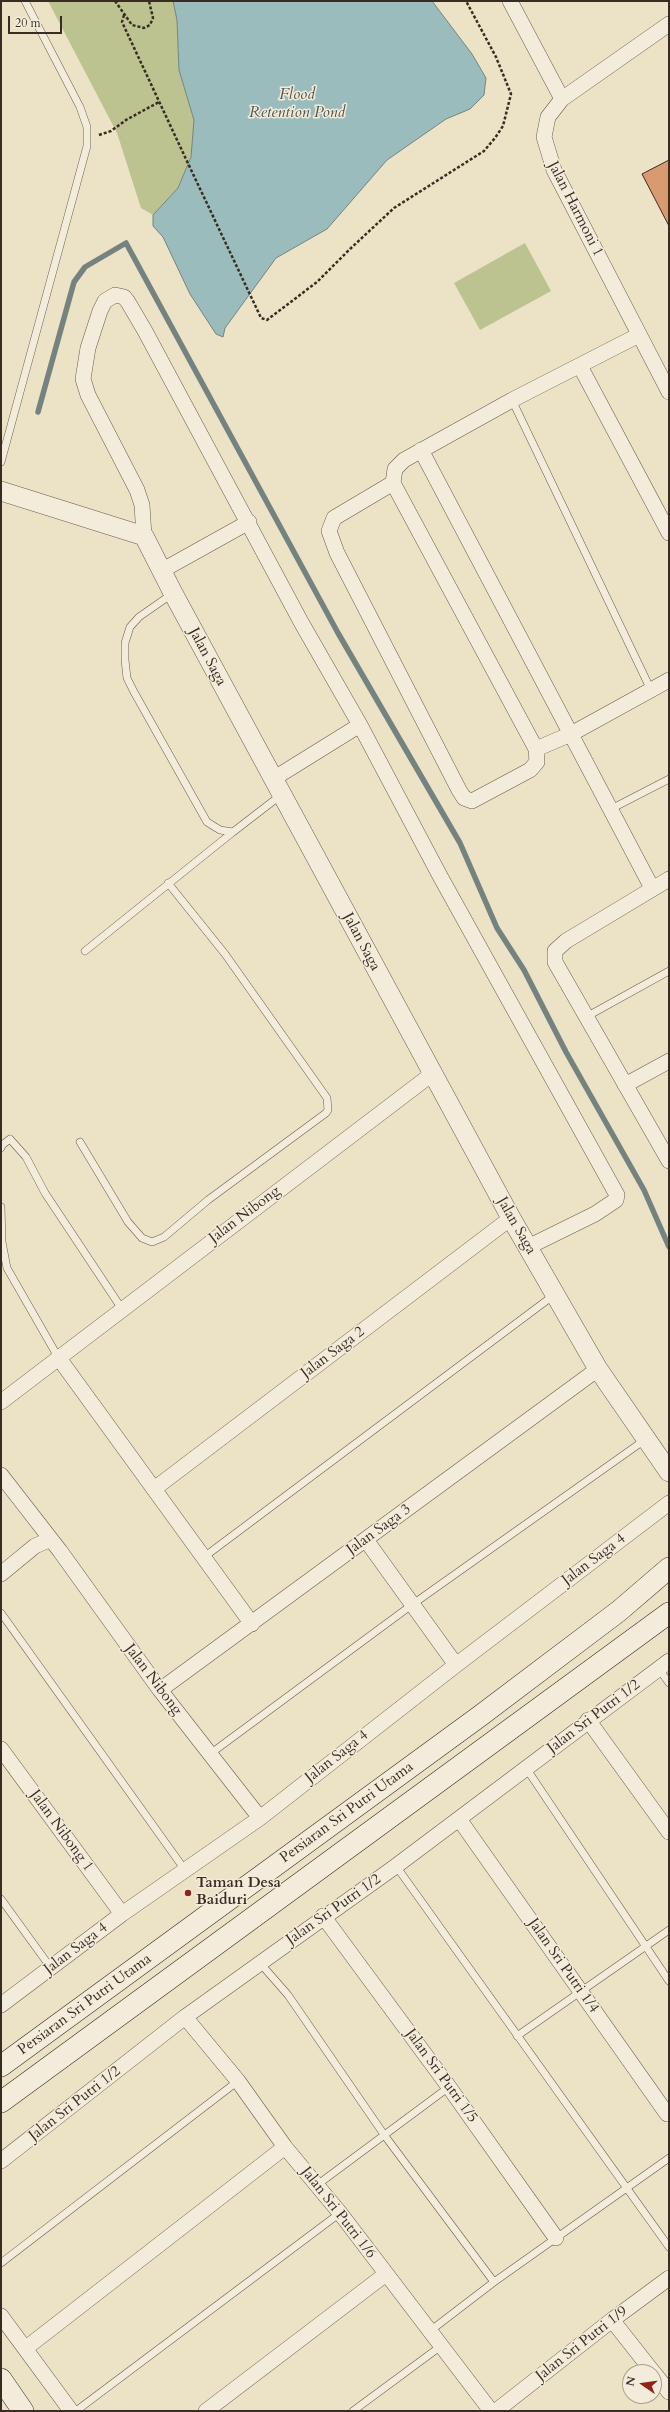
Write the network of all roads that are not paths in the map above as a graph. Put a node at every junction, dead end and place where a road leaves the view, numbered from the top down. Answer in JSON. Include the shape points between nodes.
{"nodes":[{"id":1,"x":25,"y":1,"type":"edge"},
{"id":2,"x":510,"y":1,"type":"edge"},
{"id":3,"x":669,"y":24,"type":"edge"},
{"id":4,"x":562,"y":99,"type":"junction"},
{"id":5,"x":640,"y":335,"type":"junction"},
{"id":6,"x":580,"y":366,"type":"junction"},
{"id":7,"x":669,"y":392,"type":"edge"},
{"id":8,"x":512,"y":400,"type":"junction"},
{"id":9,"x":422,"y":450,"type":"junction"},
{"id":10,"x":1,"y":462,"type":"edge"},
{"id":11,"x":393,"y":483,"type":"junction"},
{"id":12,"x":1,"y":491,"type":"edge"},
{"id":13,"x":249,"y":522,"type":"junction"},
{"id":14,"x":669,"y":533,"type":"edge"},
{"id":15,"x":144,"y":536,"type":"junction"},
{"id":16,"x":161,"y":571,"type":"junction"},
{"id":17,"x":172,"y":593,"type":"junction"},
{"id":18,"x":669,"y":680,"type":"edge"},
{"id":19,"x":650,"y":690,"type":"junction"},
{"id":20,"x":360,"y":725,"type":"junction"},
{"id":21,"x":571,"y":734,"type":"junction"},
{"id":22,"x":536,"y":750,"type":"junction"},
{"id":23,"x":669,"y":779,"type":"edge"},
{"id":24,"x":277,"y":787,"type":"junction"},
{"id":25,"x":611,"y":810,"type":"junction"},
{"id":26,"x":233,"y":832,"type":"junction"},
{"id":27,"x":669,"y":879,"type":"edge"},
{"id":28,"x":168,"y":883,"type":"junction"},
{"id":29,"x":652,"y":888,"type":"junction"},
{"id":30,"x":85,"y":950,"type":"dead end"},
{"id":31,"x":669,"y":971,"type":"edge"},
{"id":32,"x":586,"y":1017,"type":"junction"},
{"id":33,"x":669,"y":1061,"type":"edge"},
{"id":34,"x":432,"y":1074,"type":"junction"},
{"id":35,"x":625,"y":1085,"type":"junction"},
{"id":36,"x":80,"y":1142,"type":"dead end"},
{"id":37,"x":1,"y":1148,"type":"edge"},
{"id":38,"x":669,"y":1160,"type":"edge"},
{"id":39,"x":1,"y":1207,"type":"edge"},
{"id":40,"x":511,"y":1218,"type":"junction"},
{"id":41,"x":528,"y":1247,"type":"junction"},
{"id":42,"x":555,"y":1294,"type":"junction"},
{"id":43,"x":122,"y":1308,"type":"junction"},
{"id":44,"x":58,"y":1357,"type":"junction"},
{"id":45,"x":598,"y":1369,"type":"junction"},
{"id":46,"x":1,"y":1402,"type":"edge"},
{"id":47,"x":646,"y":1439,"type":"junction"},
{"id":48,"x":669,"y":1472,"type":"edge"},
{"id":49,"x":1,"y":1475,"type":"edge"},
{"id":50,"x":154,"y":1489,"type":"junction"},
{"id":51,"x":669,"y":1503,"type":"edge"},
{"id":52,"x":49,"y":1540,"type":"junction"},
{"id":53,"x":366,"y":1540,"type":"junction"},
{"id":54,"x":204,"y":1557,"type":"junction"},
{"id":55,"x":669,"y":1568,"type":"edge"},
{"id":56,"x":1,"y":1574,"type":"edge"},
{"id":57,"x":413,"y":1604,"type":"junction"},
{"id":58,"x":669,"y":1612,"type":"edge"},
{"id":59,"x":1,"y":1613,"type":"edge"},
{"id":60,"x":252,"y":1624,"type":"junction"},
{"id":61,"x":456,"y":1665,"type":"junction"},
{"id":62,"x":664,"y":1665,"type":"edge"},
{"id":63,"x":669,"y":1683,"type":"edge"},
{"id":64,"x":160,"y":1690,"type":"junction"},
{"id":65,"x":588,"y":1720,"type":"junction"},
{"id":66,"x":1,"y":1749,"type":"edge"},
{"id":67,"x":210,"y":1754,"type":"junction"},
{"id":68,"x":526,"y":1768,"type":"junction"},
{"id":69,"x":260,"y":1818,"type":"junction"},
{"id":70,"x":459,"y":1819,"type":"junction"},
{"id":71,"x":669,"y":1832,"type":"edge"},
{"id":72,"x":396,"y":1866,"type":"junction"},
{"id":73,"x":185,"y":1870,"type":"junction"},
{"id":74,"x":1,"y":1899,"type":"edge"},
{"id":75,"x":122,"y":1914,"type":"junction"},
{"id":76,"x":323,"y":1916,"type":"junction"},
{"id":77,"x":669,"y":1930,"type":"edge"},
{"id":78,"x":645,"y":1948,"type":"junction"},
{"id":79,"x":259,"y":1963,"type":"junction"},
{"id":80,"x":51,"y":1968,"type":"junction"},
{"id":81,"x":669,"y":1981,"type":"edge"},
{"id":82,"x":581,"y":1991,"type":"junction"},
{"id":83,"x":1,"y":2005,"type":"edge"},
{"id":84,"x":185,"y":2017,"type":"junction"},
{"id":85,"x":517,"y":2036,"type":"junction"},
{"id":86,"x":1,"y":2066,"type":"edge"},
{"id":87,"x":238,"y":2081,"type":"junction"},
{"id":88,"x":449,"y":2087,"type":"junction"},
{"id":89,"x":1,"y":2102,"type":"edge"},
{"id":90,"x":667,"y":2114,"type":"dead end"},
{"id":91,"x":385,"y":2136,"type":"junction"},
{"id":92,"x":285,"y":2146,"type":"junction"},
{"id":93,"x":669,"y":2158,"type":"edge"},
{"id":94,"x":1,"y":2162,"type":"edge"},
{"id":95,"x":317,"y":2185,"type":"junction"},
{"id":96,"x":626,"y":2188,"type":"junction"},
{"id":97,"x":340,"y":2213,"type":"junction"},
{"id":98,"x":556,"y":2238,"type":"junction"},
{"id":99,"x":669,"y":2247,"type":"edge"},
{"id":100,"x":1,"y":2262,"type":"edge"},
{"id":101,"x":386,"y":2274,"type":"junction"},
{"id":102,"x":669,"y":2278,"type":"edge"},
{"id":103,"x":494,"y":2282,"type":"junction"},
{"id":104,"x":1,"y":2316,"type":"edge"},
{"id":105,"x":612,"y":2320,"type":"junction"},
{"id":106,"x":430,"y":2331,"type":"junction"},
{"id":107,"x":441,"y":2346,"type":"junction"},
{"id":108,"x":26,"y":2348,"type":"junction"},
{"id":109,"x":648,"y":2364,"type":"edge"},
{"id":110,"x":1,"y":2379,"type":"edge"},
{"id":111,"x":662,"y":2383,"type":"edge"},
{"id":112,"x":669,"y":2392,"type":"edge"},
{"id":113,"x":24,"y":2411,"type":"edge"},
{"id":114,"x":71,"y":2411,"type":"edge"},
{"id":115,"x":76,"y":2411,"type":"edge"},
{"id":116,"x":206,"y":2411,"type":"edge"},
{"id":117,"x":353,"y":2411,"type":"edge"},
{"id":118,"x":491,"y":2411,"type":"edge"},
{"id":119,"x":496,"y":2411,"type":"edge"}],
"edges":[{"from":1,"to":10,"type":"lane","via":[[80,107],[87,127],[87,136],[83,164]]},
{"from":2,"to":4,"type":"street"},
{"from":3,"to":4,"type":"street","name":"Jalan Harmoni 1"},
{"from":4,"to":5,"type":"street","name":"Jalan Harmoni 1","via":[[548,117],[544,137],[548,155]]},
{"from":5,"to":6,"type":"street"},
{"from":5,"to":7,"type":"street","name":"Jalan Harmoni 1"},
{"from":6,"to":8,"type":"street"},
{"from":6,"to":14,"type":"street"},
{"from":8,"to":9,"type":"street"},
{"from":8,"to":19,"type":"lane"},
{"from":9,"to":11,"type":"street","via":[[404,460],[395,469]]},
{"from":9,"to":21,"type":"street"},
{"from":11,"to":22,"type":"street"},
{"from":11,"to":22,"type":"street","via":[[334,518],[329,531],[459,790],[464,798],[472,801],[500,787],[530,770],[538,762]]},
{"from":12,"to":15,"type":"street"},
{"from":13,"to":15,"type":"street","name":"Jalan Saga","via":[[128,302],[120,295],[112,295],[105,301],[96,320],[83,378],[88,395],[142,505]]},
{"from":13,"to":16,"type":"street"},
{"from":13,"to":20,"type":"street","via":[[301,622]]},
{"from":15,"to":16,"type":"street","name":"Jalan Saga"},
{"from":16,"to":17,"type":"street","name":"Jalan Saga"},
{"from":17,"to":24,"type":"street","name":"Jalan Saga"},
{"from":17,"to":26,"type":"lane","via":[[139,617],[130,627],[125,643],[127,678],[207,822],[220,830]]},
{"from":18,"to":19,"type":"street"},
{"from":19,"to":21,"type":"street"},
{"from":20,"to":24,"type":"street"},
{"from":20,"to":41,"type":"street","via":[[440,876],[617,1195],[616,1200],[595,1214]]},
{"from":21,"to":22,"type":"street"},
{"from":21,"to":25,"type":"street"},
{"from":23,"to":25,"type":"lane"},
{"from":24,"to":26,"type":"lane"},
{"from":24,"to":34,"type":"street","name":"Jalan Saga"},
{"from":25,"to":29,"type":"street"},
{"from":26,"to":28,"type":"lane"},
{"from":27,"to":29,"type":"street"},
{"from":28,"to":30,"type":"lane"},
{"from":28,"to":36,"type":"lane","via":[[225,954],[322,1092],[328,1103],[328,1110],[208,1200],[164,1237],[152,1242],[142,1238],[128,1222]]},
{"from":29,"to":32,"type":"street","via":[[566,941],[556,951],[555,962]]},
{"from":31,"to":32,"type":"lane"},
{"from":32,"to":35,"type":"street"},
{"from":33,"to":35,"type":"street"},
{"from":34,"to":40,"type":"street","name":"Jalan Saga"},
{"from":34,"to":43,"type":"street","name":"Jalan Nibong"},
{"from":35,"to":38,"type":"street"},
{"from":37,"to":43,"type":"lane","via":[[10,1139],[26,1157],[45,1193]]},
{"from":39,"to":44,"type":"lane","via":[[2,1242],[7,1268]]},
{"from":40,"to":41,"type":"street","name":"Jalan Saga"},
{"from":40,"to":50,"type":"street","name":"Jalan Saga 2"},
{"from":41,"to":42,"type":"street","name":"Jalan Saga"},
{"from":42,"to":45,"type":"street","name":"Jalan Saga"},
{"from":42,"to":54,"type":"lane"},
{"from":43,"to":44,"type":"street","name":"Jalan Nibong"},
{"from":44,"to":46,"type":"street","name":"Jalan Nibong"},
{"from":44,"to":50,"type":"street"},
{"from":45,"to":47,"type":"street","name":"Jalan Saga"},
{"from":45,"to":53,"type":"street","name":"Jalan Saga 3"},
{"from":47,"to":48,"type":"street","name":"Jalan Saga"},
{"from":47,"to":57,"type":"lane"},
{"from":49,"to":52,"type":"street","name":"Jalan Nibong"},
{"from":50,"to":54,"type":"street"},
{"from":51,"to":61,"type":"street","name":"Jalan Saga 4"},
{"from":52,"to":56,"type":"street","via":[[36,1546]]},
{"from":52,"to":64,"type":"street","name":"Jalan Nibong","via":[[60,1551]]},
{"from":53,"to":57,"type":"street"},
{"from":53,"to":60,"type":"street","name":"Jalan Saga 3"},
{"from":54,"to":60,"type":"street"},
{"from":55,"to":86,"type":"main road","name":"Persiaran Sri Putri Utama","via":[[619,1611],[480,1716]]},
{"from":57,"to":61,"type":"street"},
{"from":57,"to":67,"type":"lane"},
{"from":58,"to":89,"type":"main road","name":"Persiaran Sri Putri Utama"},
{"from":59,"to":73,"type":"lane"},
{"from":60,"to":64,"type":"street","name":"Jalan Saga 3"},
{"from":61,"to":69,"type":"street","name":"Jalan Saga 4"},
{"from":62,"to":63,"type":"lane"},
{"from":62,"to":65,"type":"street","name":"Jalan Sri Putri 1/2"},
{"from":64,"to":67,"type":"street","name":"Jalan Nibong"},
{"from":65,"to":68,"type":"street","name":"Jalan Sri Putri 1/2"},
{"from":65,"to":71,"type":"street"},
{"from":66,"to":75,"type":"street","name":"Jalan Nibong 1"},
{"from":67,"to":69,"type":"street","name":"Jalan Nibong"},
{"from":68,"to":70,"type":"street","name":"Jalan Sri Putri 1/2"},
{"from":68,"to":78,"type":"lane"},
{"from":69,"to":73,"type":"street","name":"Jalan Saga 4"},
{"from":70,"to":72,"type":"street","name":"Jalan Sri Putri 1/2"},
{"from":70,"to":82,"type":"street","name":"Jalan Sri Putri 1/4"},
{"from":72,"to":76,"type":"street","name":"Jalan Sri Putri 1/2"},
{"from":72,"to":85,"type":"lane"},
{"from":73,"to":75,"type":"street","name":"Jalan Saga 4"},
{"from":74,"to":80,"type":"lane"},
{"from":75,"to":80,"type":"street","name":"Jalan Saga 4"},
{"from":76,"to":79,"type":"street","name":"Jalan Sri Putri 1/2"},
{"from":76,"to":88,"type":"street","name":"Jalan Sri Putri 1/5"},
{"from":77,"to":78,"type":"lane"},
{"from":78,"to":81,"type":"lane"},
{"from":78,"to":82,"type":"lane"},
{"from":79,"to":84,"type":"street","name":"Jalan Sri Putri 1/2"},
{"from":79,"to":91,"type":"lane","via":[[288,1995]]},
{"from":80,"to":83,"type":"street","name":"Jalan Saga 4"},
{"from":82,"to":85,"type":"lane"},
{"from":82,"to":90,"type":"street","name":"Jalan Sri Putri 1/4"},
{"from":84,"to":87,"type":"street","name":"Jalan Sri Putri 1/6"},
{"from":84,"to":94,"type":"street","name":"Jalan Sri Putri 1/2"},
{"from":85,"to":96,"type":"lane"},
{"from":87,"to":92,"type":"street","name":"Jalan Sri Putri 1/6"},
{"from":87,"to":100,"type":"lane"},
{"from":88,"to":91,"type":"lane"},
{"from":88,"to":98,"type":"street","name":"Jalan Sri Putri 1/5"},
{"from":91,"to":95,"type":"lane"},
{"from":91,"to":103,"type":"lane"},
{"from":92,"to":95,"type":"street","name":"Jalan Sri Putri 1/6"},
{"from":92,"to":108,"type":"street"},
{"from":93,"to":96,"type":"lane"},
{"from":95,"to":97,"type":"street","name":"Jalan Sri Putri 1/6"},
{"from":96,"to":98,"type":"lane"},
{"from":96,"to":99,"type":"lane"},
{"from":97,"to":101,"type":"street","name":"Jalan Sri Putri 1/6"},
{"from":97,"to":115,"type":"lane"},
{"from":98,"to":103,"type":"lane"},
{"from":101,"to":106,"type":"street","name":"Jalan Sri Putri 1/6"},
{"from":101,"to":116,"type":"street"},
{"from":102,"to":105,"type":"street","name":"Jalan Sri Putri 1/9"},
{"from":103,"to":106,"type":"lane"},
{"from":104,"to":108,"type":"street"},
{"from":105,"to":109,"type":"street"},
{"from":105,"to":119,"type":"street","name":"Jalan Sri Putri 1/9"},
{"from":106,"to":107,"type":"street","name":"Jalan Sri Putri 1/6"},
{"from":107,"to":117,"type":"lane"},
{"from":107,"to":118,"type":"street","name":"Jalan Sri Putri 1/6"},
{"from":108,"to":114,"type":"street"},
{"from":110,"to":113,"type":"main road"},
{"from":111,"to":112,"type":"street"}]}
